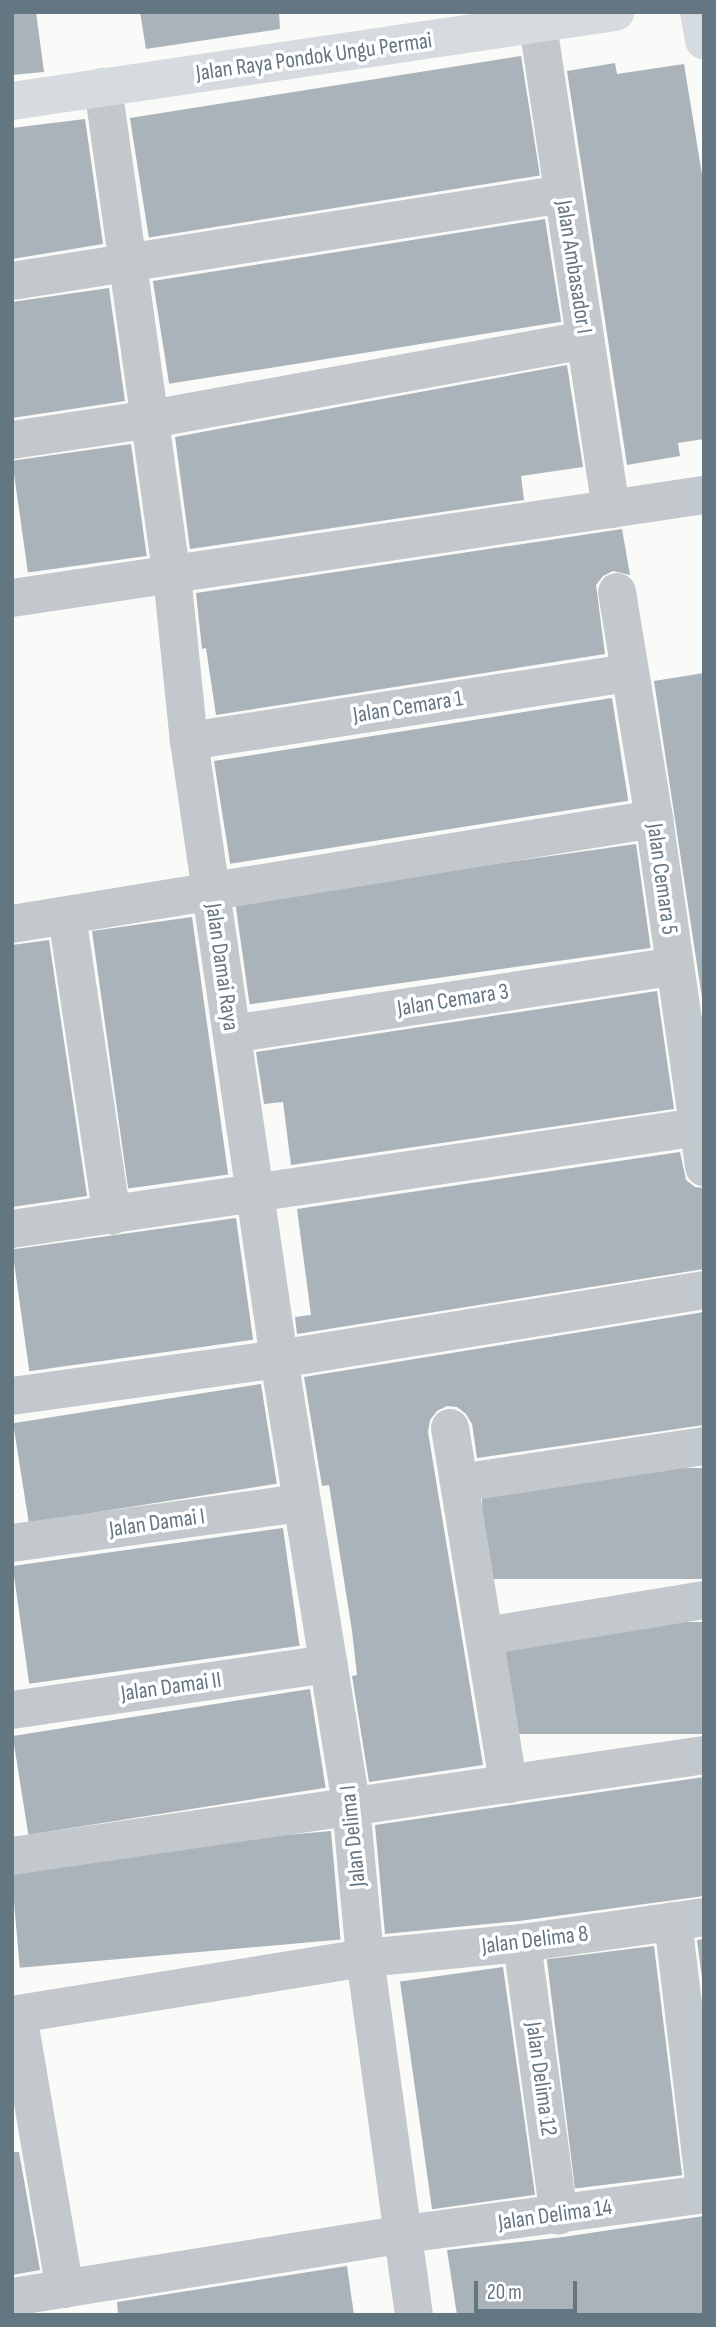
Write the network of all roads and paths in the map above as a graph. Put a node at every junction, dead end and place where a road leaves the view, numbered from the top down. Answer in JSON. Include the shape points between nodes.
{"nodes":[{"id":1,"x":615,"y":12,"type":"edge"},
{"id":2,"x":699,"y":12,"type":"edge"},
{"id":3,"x":537,"y":19,"type":"edge"},
{"id":4,"x":704,"y":41,"type":"edge"},
{"id":5,"x":103,"y":88,"type":"junction"},
{"id":6,"x":12,"y":101,"type":"edge"},
{"id":7,"x":563,"y":194,"type":"junction"},
{"id":8,"x":128,"y":263,"type":"junction"},
{"id":9,"x":12,"y":281,"type":"edge"},
{"id":10,"x":585,"y":340,"type":"junction"},
{"id":11,"x":150,"y":419,"type":"junction"},
{"id":12,"x":12,"y":440,"type":"edge"},
{"id":13,"x":704,"y":495,"type":"edge"},
{"id":14,"x":611,"y":509,"type":"junction"},
{"id":15,"x":173,"y":575,"type":"junction"},
{"id":16,"x":617,"y":592,"type":"dead end"},
{"id":17,"x":12,"y":598,"type":"edge"},
{"id":18,"x":628,"y":673,"type":"junction"},
{"id":19,"x":189,"y":741,"type":"junction"},
{"id":20,"x":654,"y":819,"type":"junction"},
{"id":21,"x":211,"y":893,"type":"junction"},
{"id":22,"x":67,"y":916,"type":"junction"},
{"id":23,"x":12,"y":924,"type":"edge"},
{"id":24,"x":674,"y":966,"type":"junction"},
{"id":25,"x":232,"y":1034,"type":"junction"},
{"id":26,"x":698,"y":1127,"type":"junction"},
{"id":27,"x":704,"y":1167,"type":"edge"},
{"id":28,"x":255,"y":1195,"type":"junction"},
{"id":29,"x":111,"y":1216,"type":"junction"},
{"id":30,"x":12,"y":1229,"type":"edge"},
{"id":31,"x":704,"y":1290,"type":"edge"},
{"id":32,"x":279,"y":1359,"type":"junction"},
{"id":33,"x":12,"y":1396,"type":"edge"},
{"id":34,"x":450,"y":1428,"type":"dead end"},
{"id":35,"x":704,"y":1446,"type":"edge"},
{"id":36,"x":460,"y":1483,"type":"junction"},
{"id":37,"x":301,"y":1503,"type":"junction"},
{"id":38,"x":12,"y":1542,"type":"edge"},
{"id":39,"x":704,"y":1600,"type":"edge"},
{"id":40,"x":486,"y":1636,"type":"junction"},
{"id":41,"x":329,"y":1664,"type":"junction"},
{"id":42,"x":12,"y":1710,"type":"edge"},
{"id":43,"x":704,"y":1755,"type":"edge"},
{"id":44,"x":508,"y":1784,"type":"junction"},
{"id":45,"x":351,"y":1806,"type":"junction"},
{"id":46,"x":12,"y":1856,"type":"edge"},
{"id":47,"x":689,"y":1919,"type":"edge"},
{"id":48,"x":522,"y":1943,"type":"junction"},
{"id":49,"x":365,"y":1958,"type":"junction"},
{"id":50,"x":15,"y":2015,"type":"edge"},
{"id":51,"x":704,"y":2181,"type":"edge"},
{"id":52,"x":704,"y":2194,"type":"edge"},
{"id":53,"x":559,"y":2216,"type":"junction"},
{"id":54,"x":405,"y":2234,"type":"junction"},
{"id":55,"x":65,"y":2289,"type":"junction"},
{"id":56,"x":12,"y":2297,"type":"edge"},
{"id":57,"x":414,"y":2315,"type":"edge"}],
"edges":[{"from":1,"to":3,"type":"street","name":"Jalan Raya Pondok Ungu Permai"},
{"from":2,"to":4,"type":"street"},
{"from":3,"to":5,"type":"street","name":"Jalan Raya Pondok Ungu Permai"},
{"from":3,"to":7,"type":"street","name":"Jalan Ambasador I"},
{"from":5,"to":6,"type":"street","name":"Jalan Raya Pondok Ungu Permai"},
{"from":5,"to":8,"type":"street","name":"Jalan Damai Raya"},
{"from":7,"to":8,"type":"street"},
{"from":7,"to":10,"type":"street","name":"Jalan Ambasador I"},
{"from":8,"to":9,"type":"street"},
{"from":8,"to":11,"type":"street","name":"Jalan Damai Raya"},
{"from":10,"to":11,"type":"street"},
{"from":10,"to":14,"type":"street","name":"Jalan Ambasador I"},
{"from":11,"to":12,"type":"street"},
{"from":11,"to":15,"type":"street","name":"Jalan Damai Raya"},
{"from":13,"to":14,"type":"street"},
{"from":14,"to":15,"type":"street"},
{"from":15,"to":17,"type":"street"},
{"from":15,"to":19,"type":"street","name":"Jalan Damai Raya"},
{"from":16,"to":18,"type":"street","name":"Jalan Cemara 5"},
{"from":18,"to":19,"type":"street","name":"Jalan Cemara 1"},
{"from":18,"to":20,"type":"street","name":"Jalan Cemara 5"},
{"from":19,"to":21,"type":"street","name":"Jalan Damai Raya"},
{"from":20,"to":21,"type":"street"},
{"from":20,"to":24,"type":"street","name":"Jalan Cemara 5"},
{"from":21,"to":22,"type":"street"},
{"from":21,"to":25,"type":"street","name":"Jalan Damai Raya"},
{"from":22,"to":23,"type":"street"},
{"from":22,"to":29,"type":"street"},
{"from":24,"to":25,"type":"street","name":"Jalan Cemara 3"},
{"from":24,"to":26,"type":"street","name":"Jalan Cemara 5"},
{"from":25,"to":28,"type":"street","name":"Jalan Damai Raya"},
{"from":26,"to":27,"type":"street","name":"Jalan Cemara 5"},
{"from":26,"to":28,"type":"street"},
{"from":28,"to":29,"type":"street"},
{"from":28,"to":32,"type":"street","name":"Jalan Damai Raya"},
{"from":29,"to":30,"type":"street"},
{"from":31,"to":32,"type":"street"},
{"from":32,"to":33,"type":"street"},
{"from":32,"to":37,"type":"street","name":"Jalan Delima I"},
{"from":34,"to":36,"type":"street"},
{"from":35,"to":36,"type":"street"},
{"from":36,"to":40,"type":"street"},
{"from":37,"to":38,"type":"street","name":"Jalan Damai I"},
{"from":37,"to":41,"type":"street","name":"Jalan Delima I"},
{"from":39,"to":40,"type":"street"},
{"from":40,"to":44,"type":"street"},
{"from":41,"to":42,"type":"street","name":"Jalan Damai II"},
{"from":41,"to":45,"type":"street","name":"Jalan Delima I"},
{"from":43,"to":44,"type":"street"},
{"from":44,"to":45,"type":"street"},
{"from":45,"to":46,"type":"street"},
{"from":45,"to":49,"type":"street","name":"Jalan Delima I"},
{"from":47,"to":48,"type":"street","name":"Jalan Delima 8"},
{"from":47,"to":51,"type":"street"},
{"from":48,"to":49,"type":"street","name":"Jalan Delima 8"},
{"from":48,"to":53,"type":"street","name":"Jalan Delima 12"},
{"from":49,"to":50,"type":"street","name":"Jalan Delima 8"},
{"from":49,"to":54,"type":"street","name":"Jalan Delima I"},
{"from":50,"to":55,"type":"street"},
{"from":52,"to":53,"type":"street","name":"Jalan Delima 14"},
{"from":53,"to":54,"type":"street","name":"Jalan Delima 14"},
{"from":54,"to":55,"type":"street","name":"Jalan Delima 14"},
{"from":54,"to":57,"type":"street","name":"Jalan Delima I"},
{"from":55,"to":56,"type":"street","name":"Jalan Delima 14"}]}
